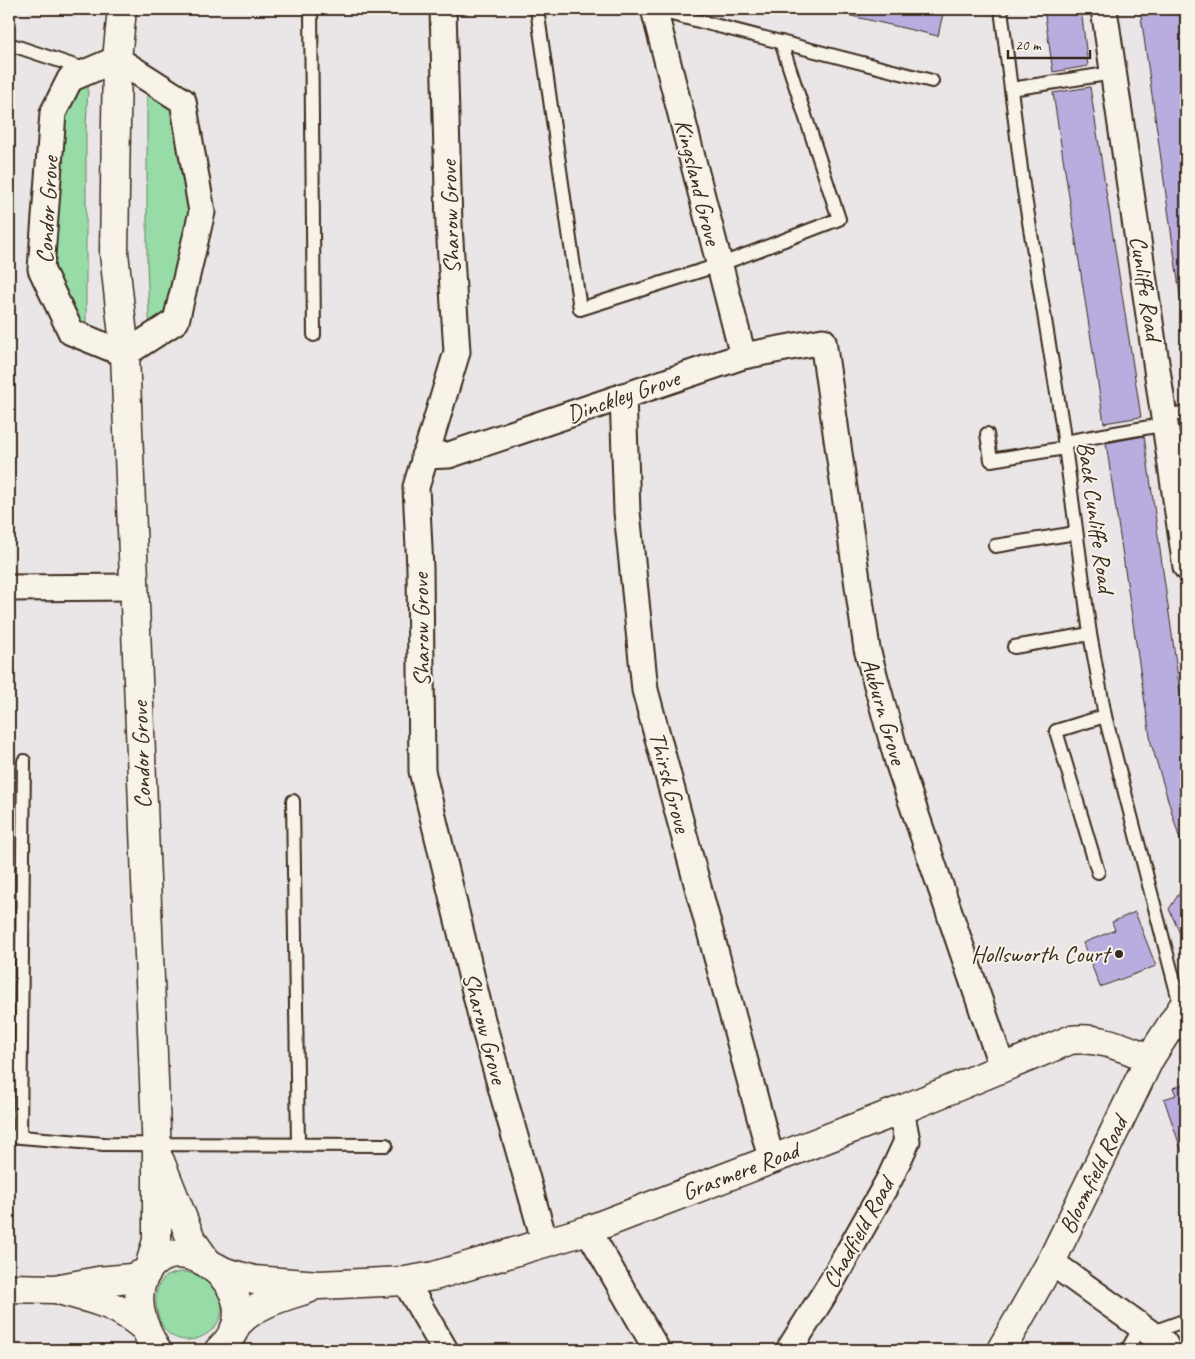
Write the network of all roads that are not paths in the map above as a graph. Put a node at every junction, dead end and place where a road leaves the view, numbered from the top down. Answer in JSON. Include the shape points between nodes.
{"nodes":[{"id":1,"x":122,"y":9,"type":"edge"},
{"id":2,"x":311,"y":9,"type":"edge"},
{"id":3,"x":443,"y":9,"type":"edge"},
{"id":4,"x":536,"y":9,"type":"edge"},
{"id":5,"x":653,"y":9,"type":"edge"},
{"id":6,"x":1001,"y":9,"type":"edge"},
{"id":7,"x":1104,"y":9,"type":"edge"},
{"id":8,"x":781,"y":42,"type":"junction"},
{"id":9,"x":9,"y":44,"type":"edge"},
{"id":10,"x":117,"y":59,"type":"junction"},
{"id":11,"x":89,"y":70,"type":"junction"},
{"id":12,"x":1113,"y":73,"type":"junction"},
{"id":13,"x":932,"y":81,"type":"dead end"},
{"id":14,"x":1011,"y":89,"type":"junction"},
{"id":15,"x":719,"y":265,"type":"junction"},
{"id":16,"x":314,"y":335,"type":"dead end"},
{"id":17,"x":823,"y":341,"type":"joint"},
{"id":18,"x":125,"y":354,"type":"junction"},
{"id":19,"x":743,"y":356,"type":"junction"},
{"id":20,"x":623,"y":396,"type":"junction"},
{"id":21,"x":1173,"y":417,"type":"edge"},
{"id":22,"x":987,"y":434,"type":"dead end"},
{"id":23,"x":1064,"y":445,"type":"junction"},
{"id":24,"x":424,"y":456,"type":"junction"},
{"id":25,"x":1076,"y":533,"type":"junction"},
{"id":26,"x":995,"y":546,"type":"dead end"},
{"id":27,"x":1186,"y":567,"type":"edge"},
{"id":28,"x":134,"y":587,"type":"junction"},
{"id":29,"x":9,"y":588,"type":"edge"},
{"id":30,"x":1090,"y":634,"type":"junction"},
{"id":31,"x":1014,"y":647,"type":"dead end"},
{"id":32,"x":1105,"y":716,"type":"junction"},
{"id":33,"x":24,"y":762,"type":"dead end"},
{"id":34,"x":292,"y":801,"type":"dead end"},
{"id":35,"x":1098,"y":872,"type":"dead end"},
{"id":36,"x":1185,"y":1011,"type":"edge"},
{"id":37,"x":1150,"y":1058,"type":"junction"},
{"id":38,"x":1002,"y":1067,"type":"junction"},
{"id":39,"x":901,"y":1110,"type":"junction"},
{"id":40,"x":14,"y":1135,"type":"edge"},
{"id":41,"x":298,"y":1144,"type":"junction"},
{"id":42,"x":386,"y":1145,"type":"dead end"},
{"id":43,"x":157,"y":1149,"type":"junction"},
{"id":44,"x":771,"y":1158,"type":"junction"},
{"id":45,"x":588,"y":1230,"type":"junction"},
{"id":46,"x":545,"y":1243,"type":"junction"},
{"id":47,"x":1050,"y":1262,"type":"junction"},
{"id":48,"x":209,"y":1263,"type":"junction"},
{"id":49,"x":148,"y":1270,"type":"junction"},
{"id":50,"x":405,"y":1281,"type":"junction"},
{"id":51,"x":319,"y":1285,"type":"junction"},
{"id":52,"x":9,"y":1288,"type":"edge"},
{"id":53,"x":55,"y":1289,"type":"junction"},
{"id":54,"x":1186,"y":1320,"type":"edge"},
{"id":55,"x":1145,"y":1330,"type":"junction"},
{"id":56,"x":240,"y":1332,"type":"edge"},
{"id":57,"x":149,"y":1341,"type":"edge"},
{"id":58,"x":220,"y":1350,"type":"edge"},
{"id":59,"x":445,"y":1350,"type":"edge"},
{"id":60,"x":657,"y":1350,"type":"edge"},
{"id":61,"x":789,"y":1350,"type":"edge"},
{"id":62,"x":1001,"y":1350,"type":"edge"},
{"id":63,"x":1127,"y":1350,"type":"edge"},
{"id":64,"x":1168,"y":1350,"type":"edge"}],
"edges":[{"from":1,"to":10,"type":"street","name":"Condor Grove"},
{"from":2,"to":16,"type":"lane"},
{"from":3,"to":24,"type":"street","name":"Sharow Grove","via":[[448,225],[457,352]]},
{"from":4,"to":15,"type":"lane","via":[[580,309]]},
{"from":5,"to":8,"type":"lane"},
{"from":5,"to":15,"type":"street","name":"Kingsland Grove"},
{"from":6,"to":14,"type":"lane","name":"Back Cunliffe Road"},
{"from":7,"to":12,"type":"street","name":"Cunliffe Road"},
{"from":8,"to":13,"type":"lane"},
{"from":8,"to":15,"type":"lane","via":[[839,219]]},
{"from":9,"to":11,"type":"lane"},
{"from":10,"to":11,"type":"street","name":"Condor Grove"},
{"from":10,"to":18,"type":"street","name":"Condor Grove","via":[[114,253]]},
{"from":10,"to":18,"type":"street","via":[[182,100],[202,212],[176,321]]},
{"from":11,"to":18,"type":"street","name":"Condor Grove","via":[[70,79],[52,113],[41,269],[71,332]]},
{"from":12,"to":14,"type":"lane"},
{"from":12,"to":21,"type":"street","name":"Cunliffe Road"},
{"from":14,"to":23,"type":"lane","name":"Back Cunliffe Road"},
{"from":15,"to":19,"type":"street","name":"Kingsland Grove"},
{"from":17,"to":19,"type":"street","name":"Dinckley Grove"},
{"from":17,"to":38,"type":"street","name":"Auburn Grove","via":[[867,649],[898,762]]},
{"from":18,"to":28,"type":"street","name":"Condor Grove"},
{"from":19,"to":20,"type":"street","name":"Dinckley Grove"},
{"from":20,"to":24,"type":"street","name":"Dinckley Grove","via":[[449,455]]},
{"from":20,"to":44,"type":"street","name":"Thirsk Grove","via":[[627,512],[645,690]]},
{"from":21,"to":23,"type":"lane"},
{"from":21,"to":27,"type":"street","name":"Cunliffe Road"},
{"from":22,"to":23,"type":"lane","via":[[991,460]]},
{"from":23,"to":25,"type":"lane","name":"Back Cunliffe Road"},
{"from":24,"to":46,"type":"street","name":"Sharow Grove","via":[[416,487],[422,771],[482,1020]]},
{"from":25,"to":26,"type":"lane"},
{"from":25,"to":30,"type":"lane","name":"Back Cunliffe Road"},
{"from":28,"to":29,"type":"street"},
{"from":28,"to":43,"type":"street","name":"Condor Grove"},
{"from":30,"to":31,"type":"lane"},
{"from":30,"to":32,"type":"lane","name":"Back Cunliffe Road"},
{"from":32,"to":35,"type":"lane","via":[[1056,731]]},
{"from":32,"to":36,"type":"lane","name":"Back Cunliffe Road"},
{"from":33,"to":40,"type":"lane"},
{"from":34,"to":41,"type":"lane"},
{"from":36,"to":37,"type":"street","name":"Bloomfield Road"},
{"from":37,"to":38,"type":"street","name":"Grasmere Road","via":[[1088,1038],[1070,1040]]},
{"from":37,"to":47,"type":"street","name":"Bloomfield Road"},
{"from":38,"to":39,"type":"street","name":"Grasmere Road"},
{"from":39,"to":44,"type":"street","name":"Grasmere Road"},
{"from":39,"to":61,"type":"street","name":"Chadfield Road","via":[[907,1141],[890,1178]]},
{"from":40,"to":43,"type":"lane"},
{"from":41,"to":42,"type":"lane"},
{"from":41,"to":43,"type":"lane"},
{"from":43,"to":48,"type":"street","name":"Condor Grove","via":[[191,1239]]},
{"from":43,"to":49,"type":"street","name":"Condor Grove","via":[[157,1240]]},
{"from":44,"to":45,"type":"street","name":"Grasmere Road"},
{"from":45,"to":46,"type":"street","name":"Grasmere Road"},
{"from":45,"to":60,"type":"street"},
{"from":46,"to":50,"type":"street","name":"Grasmere Road","via":[[459,1270]]},
{"from":47,"to":55,"type":"street"},
{"from":47,"to":62,"type":"street","name":"Bloomfield Road"},
{"from":48,"to":49,"type":"street","name":"Grasmere Road","via":[[177,1253],[162,1258]]},
{"from":48,"to":51,"type":"street","name":"Grasmere Road","via":[[225,1272],[254,1280]]},
{"from":48,"to":56,"type":"street","name":"Condor Grove","via":[[237,1302]]},
{"from":49,"to":53,"type":"street","via":[[131,1278]]},
{"from":49,"to":57,"type":"street","name":"Condor Grove","via":[[139,1292],[139,1303]]},
{"from":50,"to":51,"type":"street","name":"Grasmere Road"},
{"from":50,"to":59,"type":"street"},
{"from":51,"to":56,"type":"street","name":"Grasmere Road","via":[[264,1303],[250,1311]]},
{"from":52,"to":53,"type":"street"},
{"from":53,"to":57,"type":"street","via":[[109,1304],[133,1318]]},
{"from":54,"to":55,"type":"lane"},
{"from":55,"to":63,"type":"lane"},
{"from":55,"to":64,"type":"street","via":[[1164,1343]]},
{"from":56,"to":58,"type":"street","name":"Grasmere Road"}]}
